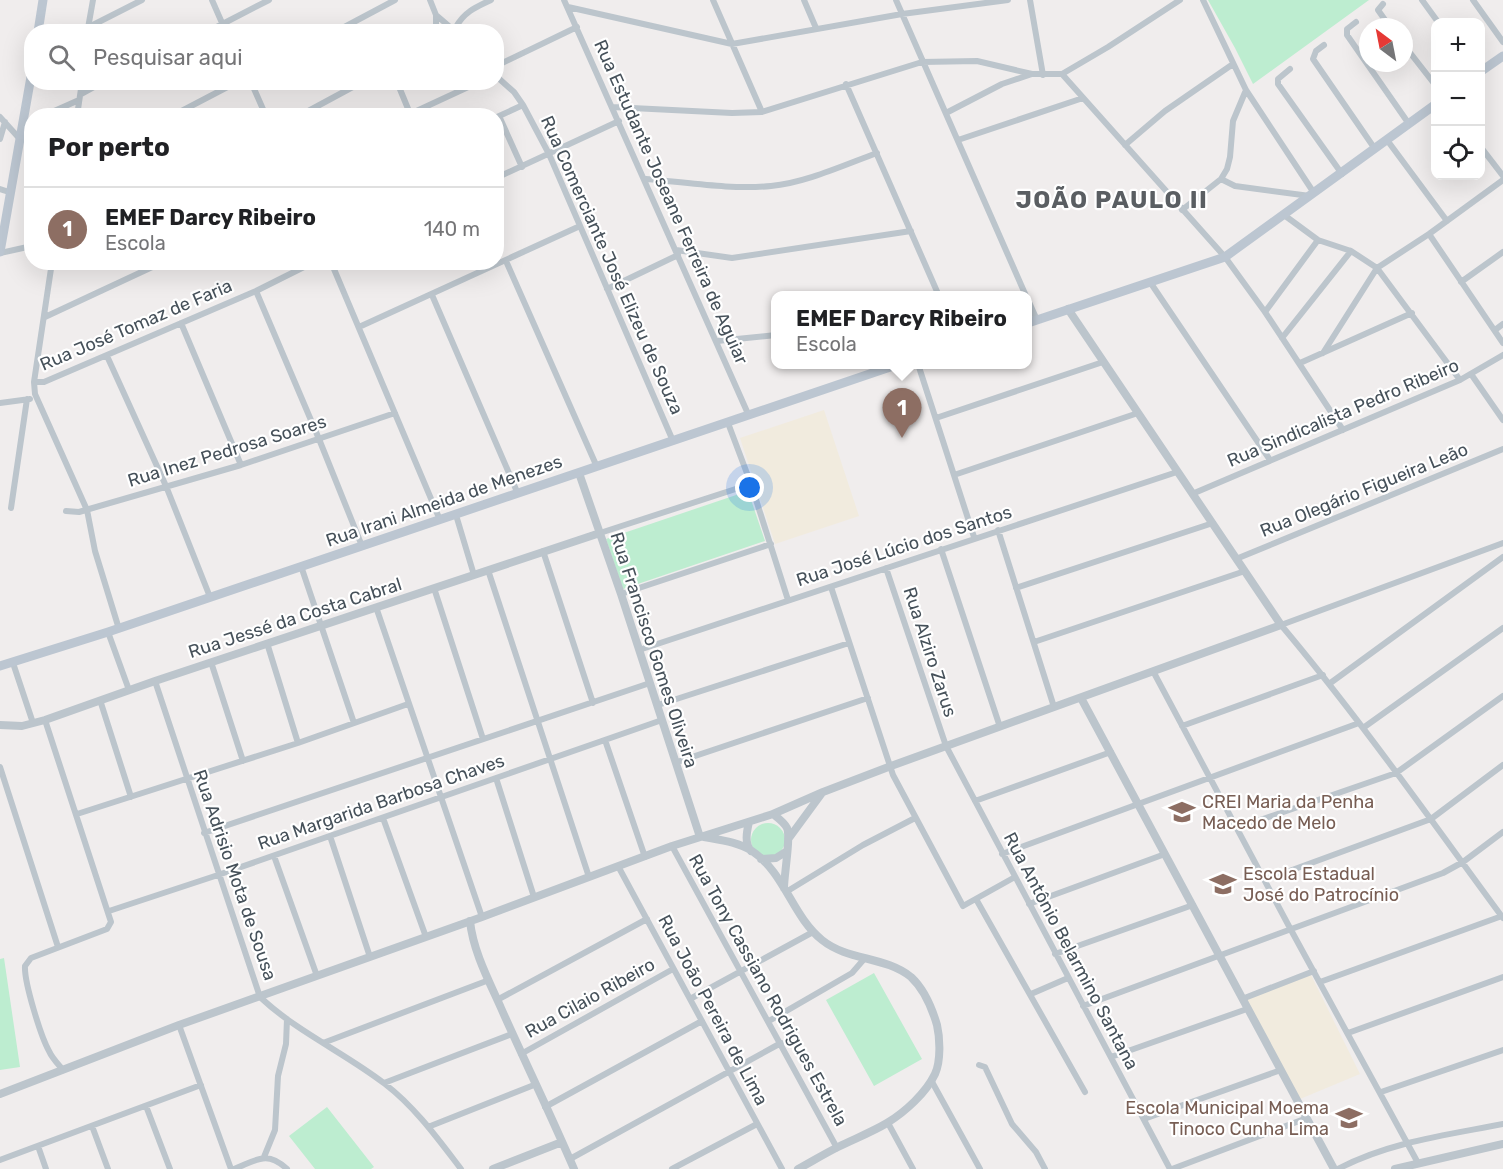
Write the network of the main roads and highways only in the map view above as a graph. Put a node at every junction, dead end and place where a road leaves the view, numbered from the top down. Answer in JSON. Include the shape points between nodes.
{"nodes":[{"id":1,"x":43,"y":0,"type":"edge"},
{"id":2,"x":39,"y":24,"type":"edge"},
{"id":3,"x":1503,"y":56,"type":"edge"},
{"id":4,"x":1485,"y":69,"type":"edge"},
{"id":5,"x":30,"y":90,"type":"edge"},
{"id":6,"x":28,"y":108,"type":"edge"},
{"id":7,"x":1431,"y":108,"type":"edge"},
{"id":8,"x":24,"y":128,"type":"edge"},
{"id":9,"x":4,"y":190,"type":"edge"},
{"id":10,"x":0,"y":253,"type":"edge"},
{"id":11,"x":1032,"y":321,"type":"edge"},
{"id":12,"x":885,"y":369,"type":"edge"},
{"id":13,"x":0,"y":666,"type":"edge"}],
"edges":[{"from":1,"to":2,"type":"main road"},
{"from":3,"to":4,"type":"main road"},
{"from":5,"to":6,"type":"main road"},
{"from":7,"to":11,"type":"main road","via":[[1225,257]]},
{"from":8,"to":9,"type":"main road"},
{"from":9,"to":10,"type":"main road"},
{"from":12,"to":13,"type":"main road","name":"Rua Irani Almeida de Menezes"}]}
